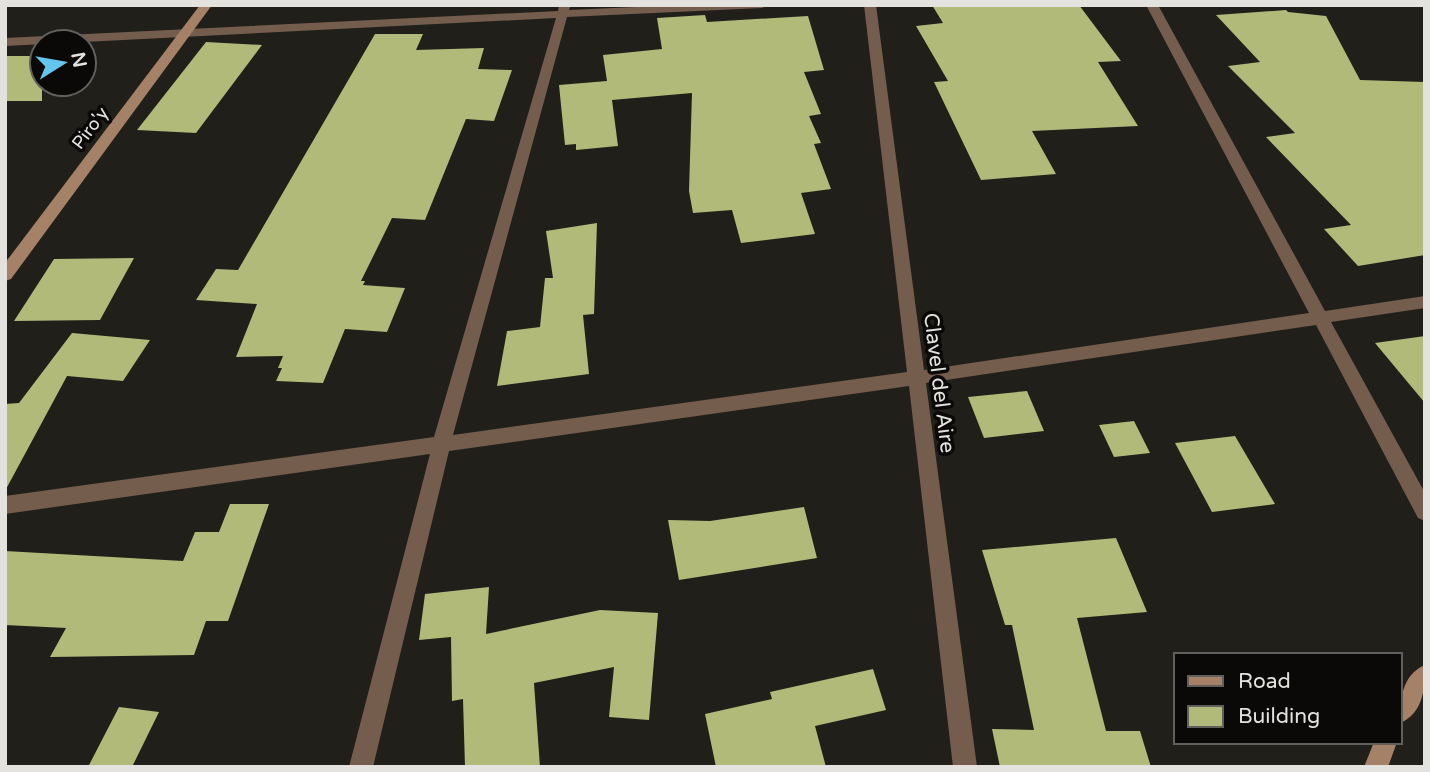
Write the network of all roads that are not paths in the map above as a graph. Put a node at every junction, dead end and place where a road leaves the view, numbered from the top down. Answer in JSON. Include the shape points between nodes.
{"nodes":[{"id":1,"x":206,"y":5,"type":"edge"},
{"id":2,"x":762,"y":5,"type":"edge"},
{"id":3,"x":870,"y":5,"type":"edge"},
{"id":4,"x":1152,"y":5,"type":"edge"},
{"id":5,"x":563,"y":10,"type":"edge"},
{"id":6,"x":187,"y":31,"type":"junction"},
{"id":7,"x":5,"y":42,"type":"edge"},
{"id":8,"x":5,"y":275,"type":"edge"},
{"id":9,"x":1425,"y":302,"type":"edge"},
{"id":10,"x":1322,"y":319,"type":"junction"},
{"id":11,"x":915,"y":378,"type":"junction"},
{"id":12,"x":441,"y":444,"type":"junction"},
{"id":13,"x":5,"y":505,"type":"edge"},
{"id":14,"x":1425,"y":512,"type":"edge"},
{"id":15,"x":1425,"y":676,"type":"edge"},
{"id":16,"x":1402,"y":709,"type":"edge"},
{"id":17,"x":1385,"y":744,"type":"edge"},
{"id":18,"x":361,"y":767,"type":"edge"},
{"id":19,"x":965,"y":767,"type":"edge"},
{"id":20,"x":1376,"y":767,"type":"edge"}],
"edges":[{"from":1,"to":6,"type":"main road","name":"Piro'y"},
{"from":2,"to":5,"type":"street"},
{"from":3,"to":11,"type":"street","name":"Clavel del Aire"},
{"from":4,"to":10,"type":"street"},
{"from":5,"to":6,"type":"street"},
{"from":5,"to":12,"type":"street"},
{"from":6,"to":7,"type":"street"},
{"from":6,"to":8,"type":"main road","name":"Piro'y"},
{"from":9,"to":10,"type":"street"},
{"from":10,"to":11,"type":"street"},
{"from":10,"to":14,"type":"street"},
{"from":11,"to":12,"type":"street"},
{"from":11,"to":19,"type":"street","name":"Clavel del Aire"},
{"from":12,"to":13,"type":"street"},
{"from":12,"to":18,"type":"street"},
{"from":15,"to":16,"type":"main road"},
{"from":17,"to":20,"type":"main road"}]}
